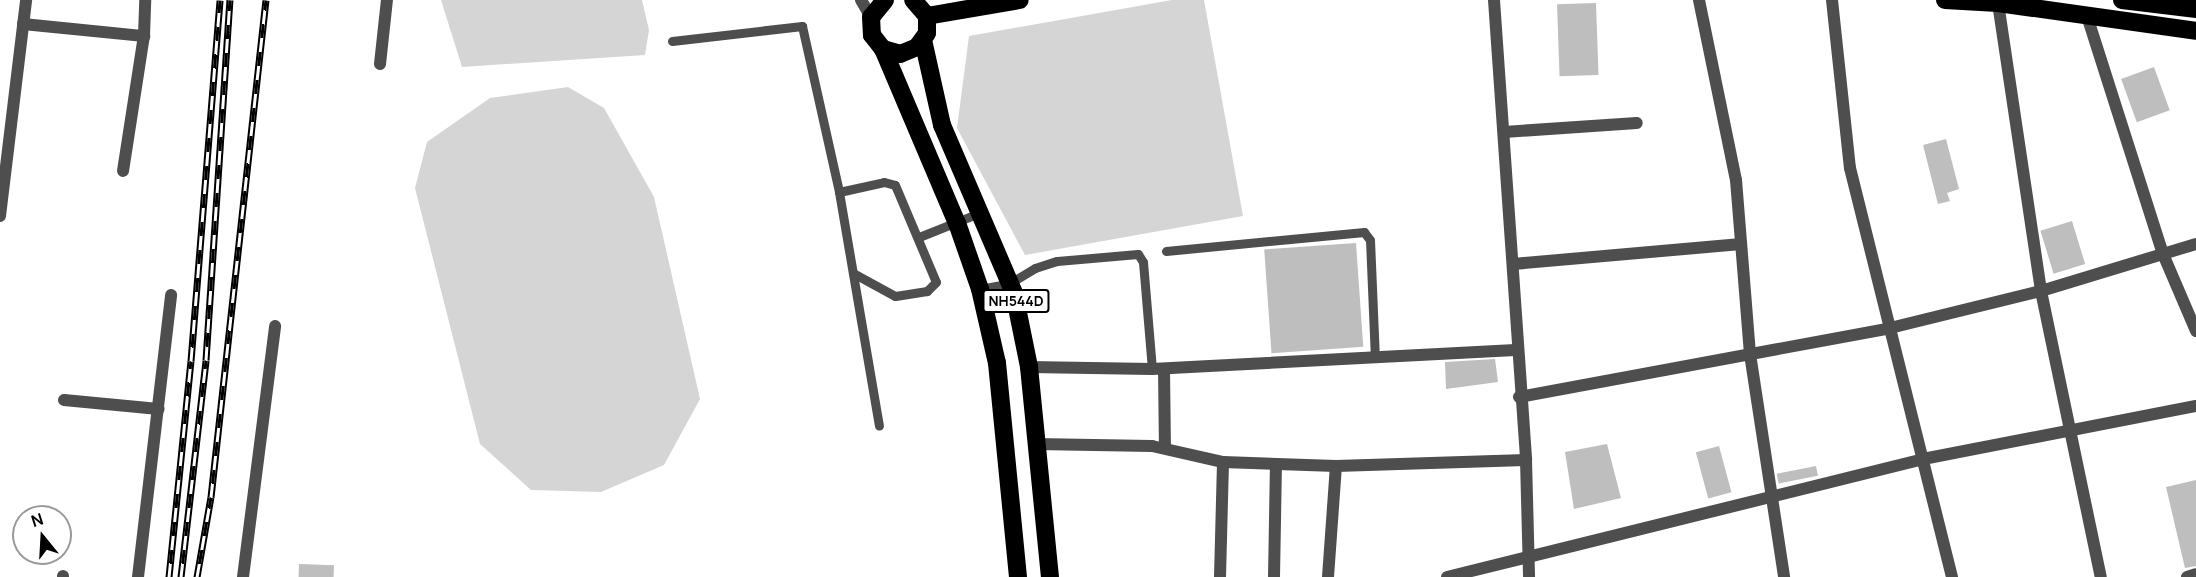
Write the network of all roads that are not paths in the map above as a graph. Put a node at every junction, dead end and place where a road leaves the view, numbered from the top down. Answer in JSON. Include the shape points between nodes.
{"nodes":[{"id":1,"x":26,"y":0,"type":"edge"},
{"id":2,"x":145,"y":0,"type":"edge"},
{"id":3,"x":387,"y":0,"type":"edge"},
{"id":4,"x":861,"y":0,"type":"edge"},
{"id":5,"x":885,"y":0,"type":"edge"},
{"id":6,"x":913,"y":0,"type":"edge"},
{"id":7,"x":1020,"y":0,"type":"edge"},
{"id":8,"x":1494,"y":0,"type":"edge"},
{"id":9,"x":1699,"y":0,"type":"edge"},
{"id":10,"x":1832,"y":0,"type":"edge"},
{"id":11,"x":1945,"y":0,"type":"edge"},
{"id":12,"x":2122,"y":0,"type":"edge"},
{"id":13,"x":1998,"y":3,"type":"junction"},
{"id":14,"x":2180,"y":3,"type":"edge"},
{"id":15,"x":2196,"y":9,"type":"edge"},
{"id":16,"x":927,"y":16,"type":"junction"},
{"id":17,"x":2087,"y":16,"type":"junction"},
{"id":18,"x":871,"y":17,"type":"junction"},
{"id":19,"x":23,"y":24,"type":"junction"},
{"id":20,"x":2196,"y":31,"type":"edge"},
{"id":21,"x":144,"y":36,"type":"junction"},
{"id":22,"x":923,"y":40,"type":"junction"},
{"id":23,"x":672,"y":41,"type":"dead end"},
{"id":24,"x":883,"y":49,"type":"junction"},
{"id":25,"x":380,"y":64,"type":"dead end"},
{"id":26,"x":1636,"y":123,"type":"dead end"},
{"id":27,"x":1504,"y":132,"type":"junction"},
{"id":28,"x":4,"y":153,"type":"edge"},
{"id":29,"x":123,"y":171,"type":"dead end"},
{"id":30,"x":838,"y":192,"type":"junction"},
{"id":31,"x":979,"y":213,"type":"junction"},
{"id":32,"x":0,"y":216,"type":"edge"},
{"id":33,"x":957,"y":222,"type":"junction"},
{"id":34,"x":919,"y":237,"type":"junction"},
{"id":35,"x":1741,"y":244,"type":"junction"},
{"id":36,"x":2196,"y":244,"type":"edge"},
{"id":37,"x":1166,"y":251,"type":"dead end"},
{"id":38,"x":2163,"y":254,"type":"junction"},
{"id":39,"x":1513,"y":264,"type":"junction"},
{"id":40,"x":853,"y":273,"type":"junction"},
{"id":41,"x":1010,"y":283,"type":"junction"},
{"id":42,"x":980,"y":289,"type":"junction"},
{"id":43,"x":2041,"y":291,"type":"junction"},
{"id":44,"x":171,"y":295,"type":"dead end"},
{"id":45,"x":275,"y":326,"type":"dead end"},
{"id":46,"x":1890,"y":328,"type":"junction"},
{"id":47,"x":2196,"y":331,"type":"edge"},
{"id":48,"x":1516,"y":350,"type":"junction"},
{"id":49,"x":1750,"y":354,"type":"junction"},
{"id":50,"x":1375,"y":357,"type":"junction"},
{"id":51,"x":1029,"y":367,"type":"junction"},
{"id":52,"x":1158,"y":369,"type":"junction"},
{"id":53,"x":1519,"y":397,"type":"junction"},
{"id":54,"x":64,"y":400,"type":"dead end"},
{"id":55,"x":2196,"y":406,"type":"edge"},
{"id":56,"x":159,"y":409,"type":"junction"},
{"id":57,"x":879,"y":426,"type":"dead end"},
{"id":58,"x":2073,"y":431,"type":"junction"},
{"id":59,"x":1036,"y":444,"type":"junction"},
{"id":60,"x":1165,"y":448,"type":"junction"},
{"id":61,"x":1923,"y":459,"type":"junction"},
{"id":62,"x":1526,"y":460,"type":"junction"},
{"id":63,"x":1223,"y":462,"type":"junction"},
{"id":64,"x":1276,"y":464,"type":"junction"},
{"id":65,"x":1336,"y":466,"type":"junction"},
{"id":66,"x":1772,"y":498,"type":"junction"},
{"id":67,"x":1528,"y":555,"type":"junction"},
{"id":68,"x":2196,"y":574,"type":"edge"},
{"id":69,"x":138,"y":577,"type":"edge"},
{"id":70,"x":243,"y":577,"type":"edge"},
{"id":71,"x":1018,"y":577,"type":"edge"},
{"id":72,"x":1050,"y":577,"type":"edge"},
{"id":73,"x":1220,"y":577,"type":"edge"},
{"id":74,"x":1274,"y":577,"type":"edge"},
{"id":75,"x":1328,"y":577,"type":"edge"},
{"id":76,"x":1447,"y":577,"type":"edge"},
{"id":77,"x":1529,"y":577,"type":"edge"},
{"id":78,"x":1784,"y":577,"type":"edge"},
{"id":79,"x":1952,"y":577,"type":"edge"},
{"id":80,"x":2101,"y":577,"type":"edge"},
{"id":81,"x":2187,"y":577,"type":"edge"}],
"edges":[{"from":1,"to":19,"type":"street"},
{"from":2,"to":21,"type":"street"},
{"from":3,"to":25,"type":"street"},
{"from":4,"to":18,"type":"street"},
{"from":5,"to":18,"type":"highway"},
{"from":6,"to":16,"type":"highway"},
{"from":7,"to":16,"type":"highway"},
{"from":8,"to":27,"type":"street"},
{"from":9,"to":35,"type":"street","via":[[1736,180]]},
{"from":10,"to":46,"type":"street","via":[[1850,168]]},
{"from":11,"to":13,"type":"highway"},
{"from":12,"to":14,"type":"highway"},
{"from":13,"to":17,"type":"highway"},
{"from":13,"to":43,"type":"street"},
{"from":14,"to":15,"type":"highway"},
{"from":16,"to":22,"type":"highway","number":"NH544D"},
{"from":17,"to":20,"type":"highway"},
{"from":17,"to":38,"type":"street"},
{"from":18,"to":24,"type":"highway","number":"NH544D","via":[[872,35]]},
{"from":19,"to":21,"type":"street"},
{"from":19,"to":28,"type":"street"},
{"from":21,"to":29,"type":"street"},
{"from":22,"to":24,"type":"highway","via":[[909,52]]},
{"from":22,"to":31,"type":"highway","number":"NH544D","via":[[942,125]]},
{"from":23,"to":30,"type":"lane","via":[[802,26]]},
{"from":24,"to":33,"type":"highway","number":"NH544D"},
{"from":26,"to":27,"type":"street"},
{"from":27,"to":39,"type":"street"},
{"from":28,"to":32,"type":"street"},
{"from":30,"to":34,"type":"lane","via":[[884,182],[895,185]]},
{"from":30,"to":40,"type":"lane"},
{"from":31,"to":33,"type":"lane"},
{"from":31,"to":41,"type":"highway","number":"NH544D"},
{"from":33,"to":34,"type":"lane"},
{"from":33,"to":42,"type":"highway","number":"NH544D"},
{"from":34,"to":40,"type":"lane","via":[[936,282],[927,291],[895,296]]},
{"from":35,"to":39,"type":"street"},
{"from":35,"to":49,"type":"street"},
{"from":36,"to":38,"type":"street"},
{"from":37,"to":50,"type":"lane","via":[[1364,232],[1370,240]]},
{"from":38,"to":43,"type":"street"},
{"from":38,"to":47,"type":"street"},
{"from":39,"to":48,"type":"street"},
{"from":40,"to":57,"type":"lane"},
{"from":41,"to":42,"type":"lane"},
{"from":41,"to":51,"type":"highway","number":"NH544D"},
{"from":41,"to":52,"type":"lane","via":[[1035,268],[1058,261],[1138,254],[1143,261]]},
{"from":42,"to":71,"type":"highway","number":"NH544D","via":[[997,363]]},
{"from":43,"to":46,"type":"street"},
{"from":43,"to":58,"type":"street"},
{"from":44,"to":56,"type":"street"},
{"from":45,"to":70,"type":"street"},
{"from":46,"to":49,"type":"street"},
{"from":46,"to":61,"type":"street"},
{"from":48,"to":50,"type":"street"},
{"from":48,"to":53,"type":"street"},
{"from":49,"to":53,"type":"street"},
{"from":49,"to":66,"type":"street"},
{"from":50,"to":52,"type":"street"},
{"from":51,"to":52,"type":"street"},
{"from":51,"to":59,"type":"highway","number":"NH544D"},
{"from":52,"to":60,"type":"street"},
{"from":53,"to":62,"type":"street"},
{"from":54,"to":56,"type":"street"},
{"from":55,"to":58,"type":"street"},
{"from":56,"to":69,"type":"street"},
{"from":58,"to":61,"type":"street"},
{"from":58,"to":80,"type":"street"},
{"from":59,"to":60,"type":"street"},
{"from":59,"to":72,"type":"highway","number":"NH544D"},
{"from":60,"to":63,"type":"street"},
{"from":61,"to":66,"type":"street"},
{"from":61,"to":79,"type":"street"},
{"from":62,"to":65,"type":"street"},
{"from":62,"to":67,"type":"street"},
{"from":63,"to":64,"type":"street"},
{"from":63,"to":73,"type":"street"},
{"from":64,"to":65,"type":"street"},
{"from":64,"to":74,"type":"street"},
{"from":65,"to":75,"type":"street"},
{"from":66,"to":67,"type":"street"},
{"from":66,"to":78,"type":"street"},
{"from":67,"to":76,"type":"street"},
{"from":67,"to":77,"type":"street"},
{"from":68,"to":81,"type":"street"}]}
